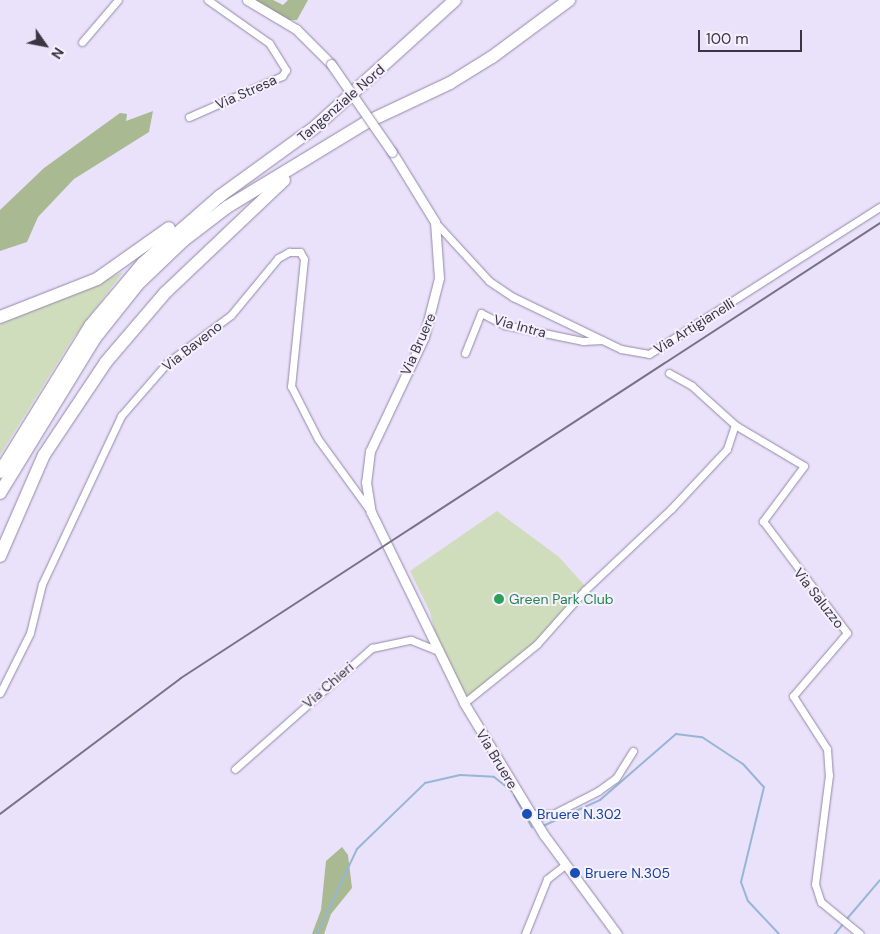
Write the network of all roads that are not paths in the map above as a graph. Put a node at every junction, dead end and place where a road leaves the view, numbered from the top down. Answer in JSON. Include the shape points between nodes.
{"nodes":[{"id":1,"x":118,"y":0,"type":"edge"},
{"id":2,"x":208,"y":0,"type":"edge"},
{"id":3,"x":247,"y":0,"type":"edge"},
{"id":4,"x":455,"y":0,"type":"edge"},
{"id":5,"x":569,"y":0,"type":"edge"},
{"id":6,"x":82,"y":42,"type":"dead end"},
{"id":7,"x":188,"y":117,"type":"dead end"},
{"id":8,"x":310,"y":156,"type":"junction"},
{"id":9,"x":220,"y":196,"type":"junction"},
{"id":10,"x":880,"y":207,"type":"edge"},
{"id":11,"x":435,"y":222,"type":"junction"},
{"id":12,"x":0,"y":317,"type":"edge"},
{"id":13,"x":602,"y":340,"type":"junction"},
{"id":14,"x":465,"y":353,"type":"dead end"},
{"id":15,"x":669,"y":373,"type":"dead end"},
{"id":16,"x":735,"y":425,"type":"junction"},
{"id":17,"x":0,"y":472,"type":"edge"},
{"id":18,"x":0,"y":493,"type":"edge"},
{"id":19,"x":371,"y":512,"type":"junction"},
{"id":20,"x":0,"y":556,"type":"edge"},
{"id":21,"x":436,"y":650,"type":"junction"},
{"id":22,"x":0,"y":693,"type":"edge"},
{"id":23,"x":464,"y":703,"type":"junction"},
{"id":24,"x":634,"y":751,"type":"dead end"},
{"id":25,"x":235,"y":769,"type":"dead end"},
{"id":26,"x":531,"y":814,"type":"junction"},
{"id":27,"x":565,"y":865,"type":"junction"},
{"id":28,"x":526,"y":934,"type":"edge"},
{"id":29,"x":617,"y":934,"type":"edge"},
{"id":30,"x":860,"y":934,"type":"edge"}],
"edges":[{"from":1,"to":6,"type":"street"},
{"from":2,"to":7,"type":"street","name":"Via Stresa","via":[[269,43],[286,70],[274,80]]},
{"from":3,"to":11,"type":"street","name":"Via Bruere","bridge":true,"via":[[296,29],[332,64]]},
{"from":4,"to":9,"type":"highway","name":"Tangenziale Nord","via":[[314,128]]},
{"from":5,"to":8,"type":"highway","name":"Tangenziale Nord","via":[[458,77],[365,122]]},
{"from":8,"to":18,"type":"highway","via":[[206,222],[138,284],[96,338]]},
{"from":8,"to":20,"type":"highway","via":[[165,293],[106,362],[40,463]]},
{"from":9,"to":12,"type":"highway","via":[[97,279]]},
{"from":9,"to":17,"type":"highway","via":[[168,239],[103,310]]},
{"from":10,"to":13,"type":"street","name":"Via Artigianelli","via":[[659,351],[639,354]]},
{"from":11,"to":13,"type":"street","name":"Via Artigianelli","via":[[489,281]]},
{"from":11,"to":19,"type":"street","name":"Via Bruere","via":[[439,256],[435,305],[370,451],[366,482]]},
{"from":13,"to":14,"type":"street","name":"Via Intra","via":[[583,341],[505,325],[481,313]]},
{"from":15,"to":16,"type":"street","via":[[692,386]]},
{"from":16,"to":23,"type":"street","via":[[727,449],[665,516],[585,590],[537,644]]},
{"from":16,"to":30,"type":"street","name":"Via Saluzzo","via":[[804,466],[763,521],[847,633],[793,696],[827,749],[829,775],[815,884],[821,902]]},
{"from":19,"to":21,"type":"street","name":"Via Bruere"},
{"from":19,"to":22,"type":"street","name":"Via Baveno","via":[[318,439],[291,386],[304,259],[300,252],[289,252],[278,258],[231,315],[167,363],[121,416],[42,584],[30,634]]},
{"from":21,"to":23,"type":"street","name":"Via Bruere"},
{"from":21,"to":25,"type":"street","name":"Via Chieri","via":[[411,640],[372,648]]},
{"from":23,"to":26,"type":"street","name":"Via Bruere"},
{"from":24,"to":26,"type":"street","via":[[616,778],[598,792],[553,814]]},
{"from":26,"to":27,"type":"street","name":"Via Bruere"},
{"from":27,"to":28,"type":"street","via":[[547,879]]},
{"from":27,"to":29,"type":"street","name":"Via Bruere"}]}
